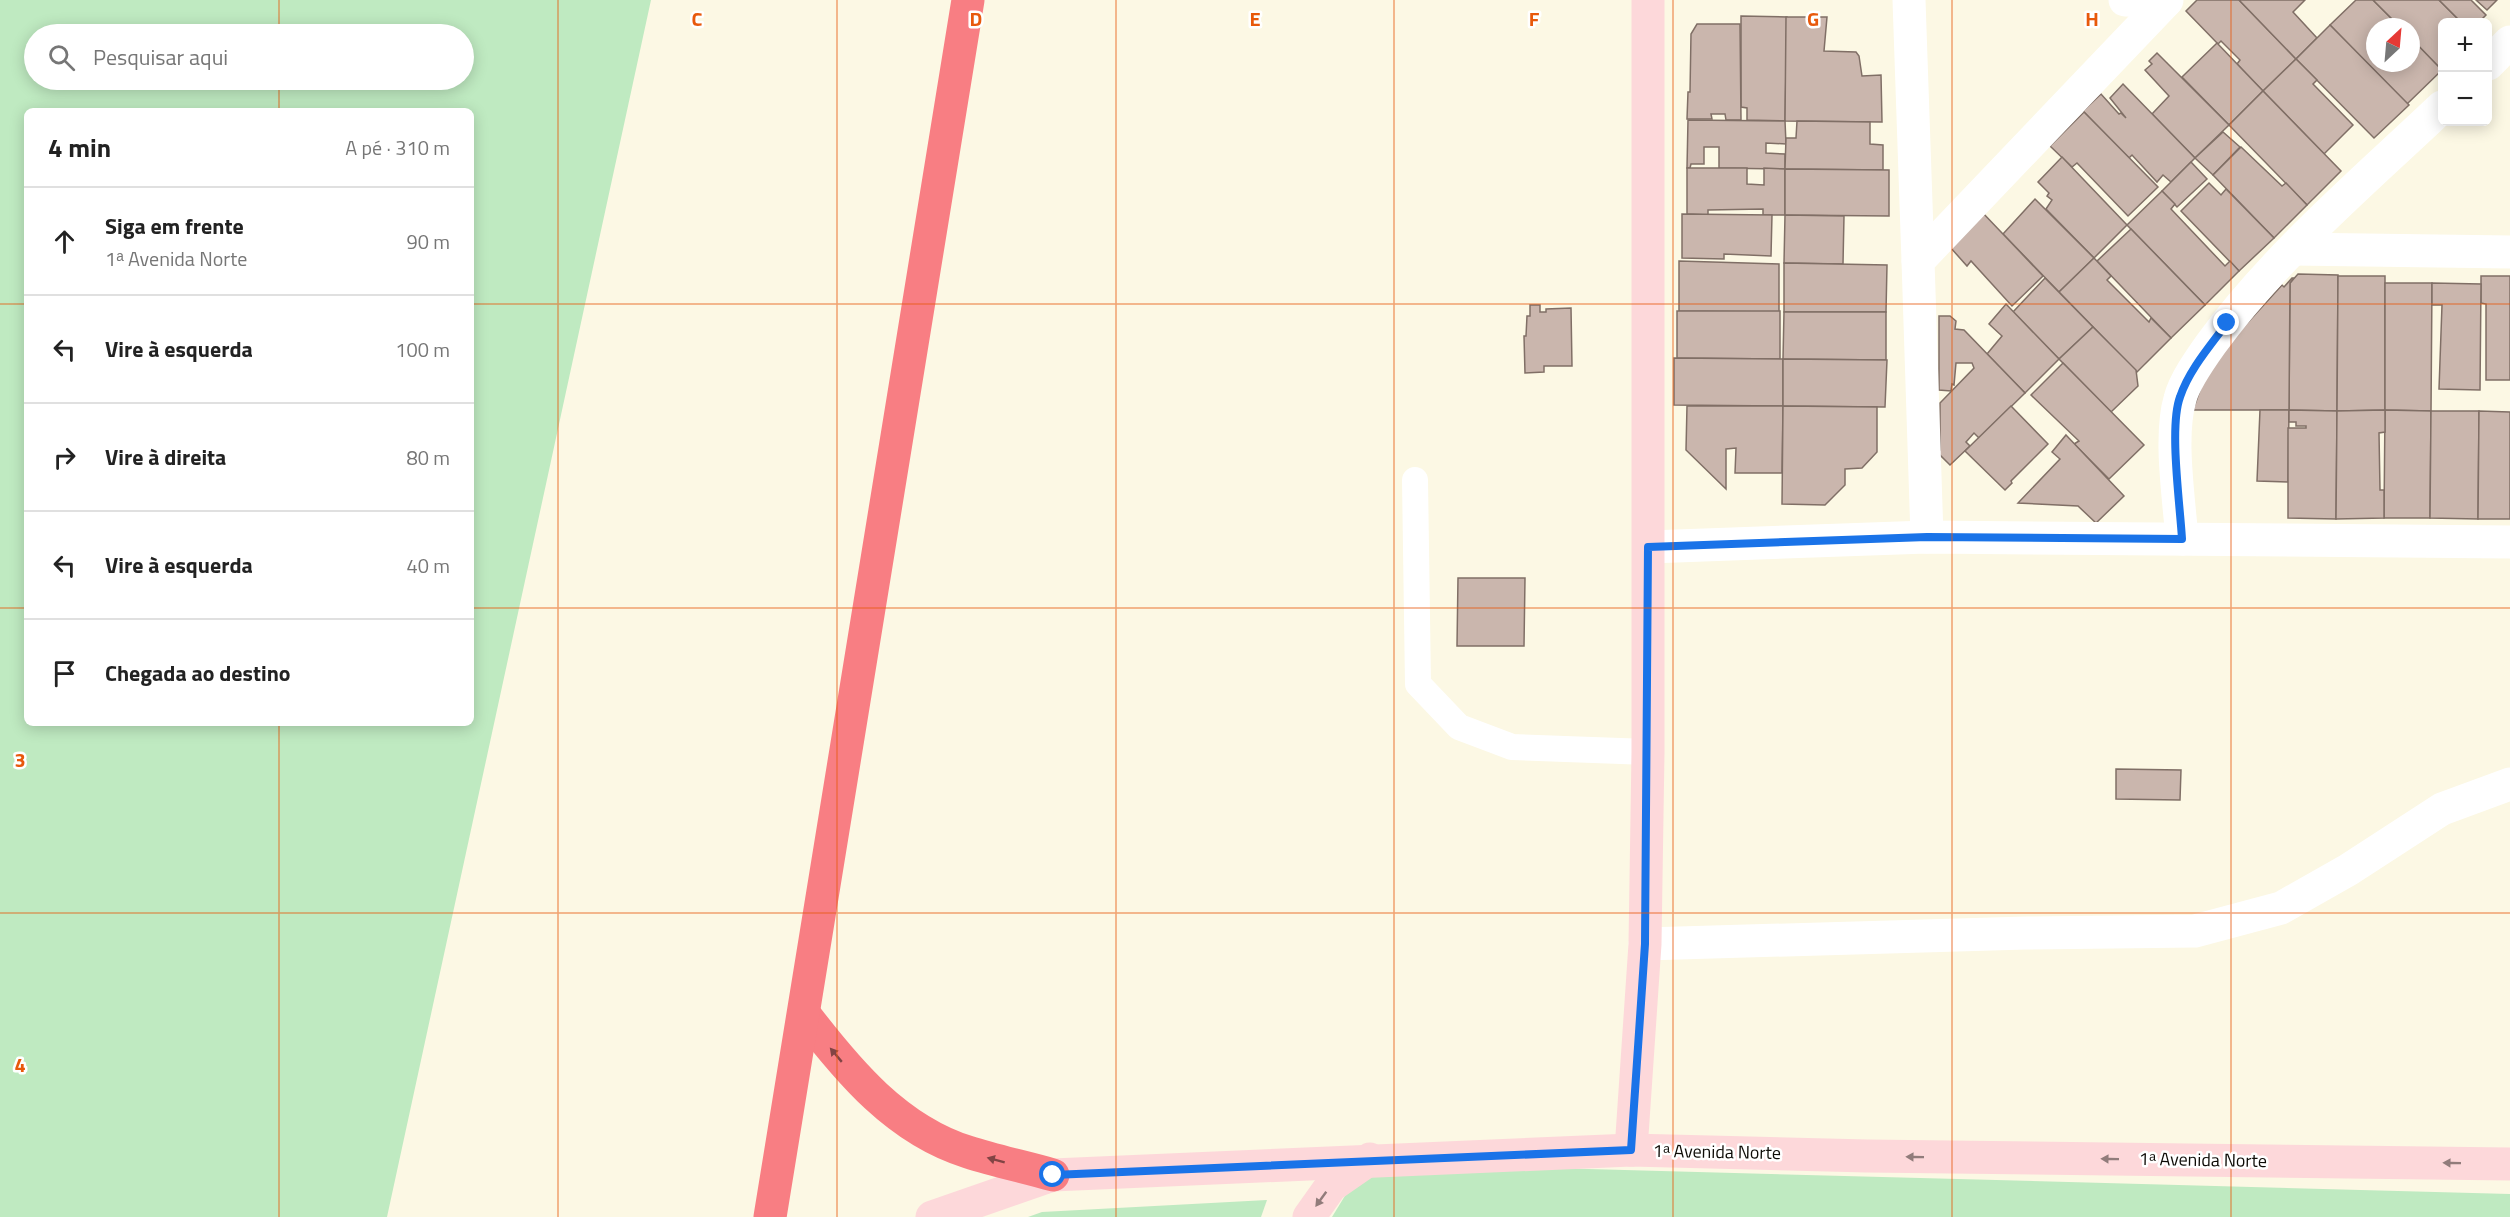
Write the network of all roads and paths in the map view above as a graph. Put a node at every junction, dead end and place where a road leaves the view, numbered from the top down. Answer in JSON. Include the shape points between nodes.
{"nodes":[{"id":1,"x":968,"y":0,"type":"edge"},
{"id":2,"x":1648,"y":0,"type":"edge"},
{"id":3,"x":1909,"y":0,"type":"edge"},
{"id":4,"x":2125,"y":0,"type":"edge"},
{"id":5,"x":2167,"y":1,"type":"edge"},
{"id":6,"x":2510,"y":42,"type":"edge"},
{"id":7,"x":2492,"y":59,"type":"edge"},
{"id":8,"x":2438,"y":111,"type":"edge"},
{"id":9,"x":2293,"y":249,"type":"junction"},
{"id":10,"x":2510,"y":252,"type":"edge"},
{"id":11,"x":1918,"y":261,"type":"junction"},
{"id":12,"x":1415,"y":480,"type":"dead end"},
{"id":13,"x":1927,"y":537,"type":"junction"},
{"id":14,"x":2182,"y":539,"type":"junction"},
{"id":15,"x":2510,"y":542,"type":"edge"},
{"id":16,"x":1648,"y":547,"type":"junction"},
{"id":17,"x":1648,"y":752,"type":"junction"},
{"id":18,"x":2510,"y":784,"type":"edge"},
{"id":19,"x":1645,"y":944,"type":"junction"},
{"id":20,"x":805,"y":1015,"type":"junction"},
{"id":21,"x":1631,"y":1150,"type":"junction"},
{"id":22,"x":1370,"y":1160,"type":"junction"},
{"id":23,"x":2510,"y":1164,"type":"edge"},
{"id":24,"x":1053,"y":1175,"type":"junction"},
{"id":25,"x":770,"y":1217,"type":"edge"},
{"id":26,"x":932,"y":1217,"type":"edge"},
{"id":27,"x":1308,"y":1217,"type":"edge"}],
"edges":[{"from":1,"to":20,"type":"highway"},
{"from":2,"to":16,"type":"main road"},
{"from":3,"to":11,"type":"street"},
{"from":4,"to":5,"type":"street"},
{"from":5,"to":11,"type":"street"},
{"from":6,"to":7,"type":"street"},
{"from":8,"to":9,"type":"street"},
{"from":9,"to":10,"type":"street"},
{"from":9,"to":14,"type":"street","via":[[2227,323],[2201,358],[2180,398],[2176,435]]},
{"from":11,"to":13,"type":"street"},
{"from":12,"to":17,"type":"lane","via":[[1418,684],[1459,727],[1512,747]]},
{"from":13,"to":14,"type":"street"},
{"from":13,"to":16,"type":"street"},
{"from":14,"to":15,"type":"street"},
{"from":16,"to":17,"type":"main road"},
{"from":17,"to":19,"type":"main road"},
{"from":18,"to":19,"type":"street","via":[[2442,809],[2282,908],[2195,931]]},
{"from":19,"to":21,"type":"main road"},
{"from":24,"to":20,"type":"highway","one_way":true,"via":[[966,1152],[918,1128],[872,1094]]},
{"from":20,"to":25,"type":"highway"},
{"from":21,"to":22,"type":"main road","name":"1ᵃ Avenida Norte"},
{"from":23,"to":21,"type":"main road","name":"1ᵃ Avenida Norte","one_way":true},
{"from":22,"to":24,"type":"main road","name":"1ᵃ Avenida Norte"},
{"from":22,"to":27,"type":"main road","one_way":true,"via":[[1331,1186]]},
{"from":24,"to":26,"type":"main road","name":"1ᵃ Avenida Norte"}]}
